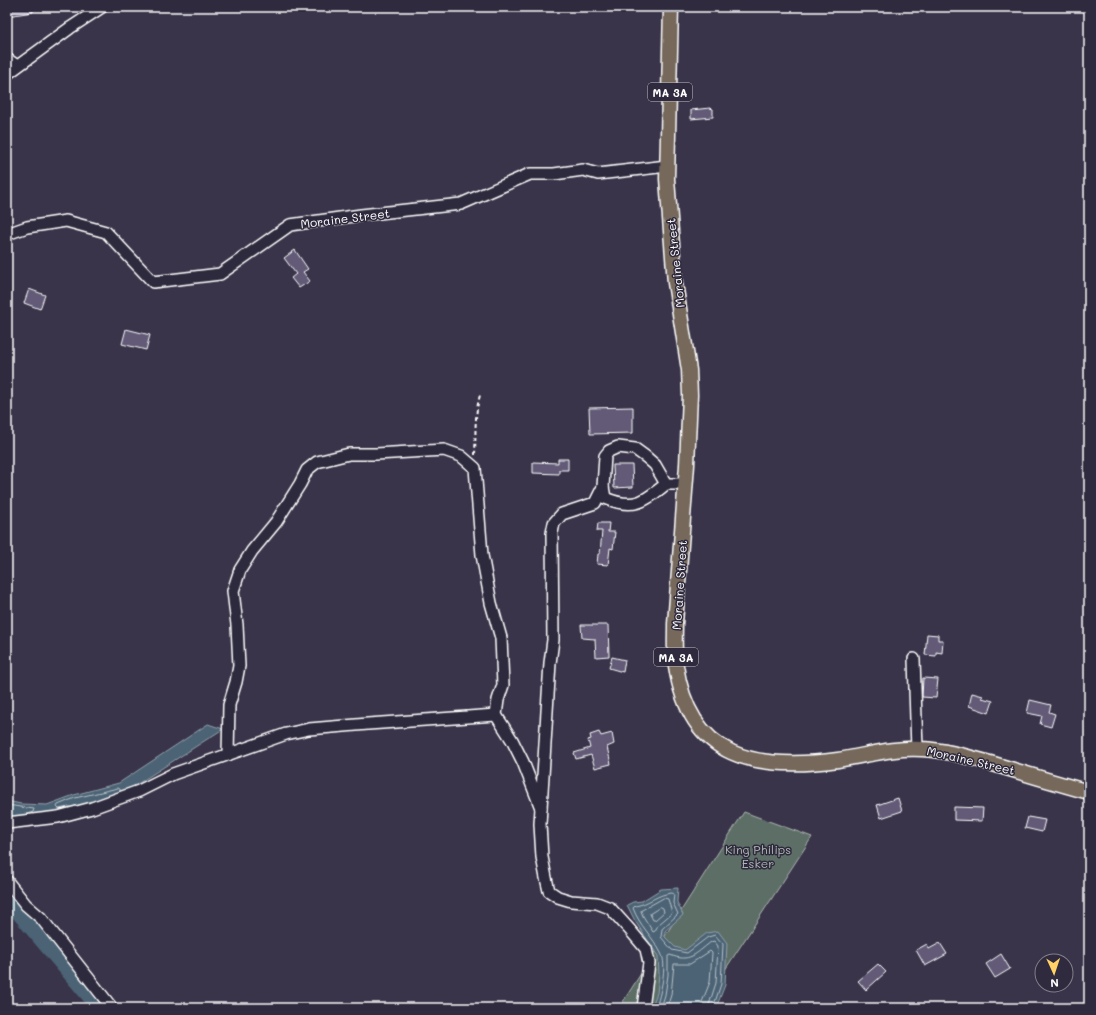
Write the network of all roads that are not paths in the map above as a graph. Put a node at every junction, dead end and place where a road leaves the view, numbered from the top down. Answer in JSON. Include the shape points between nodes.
{"nodes":[{"id":1,"x":95,"y":7,"type":"edge"},
{"id":2,"x":102,"y":7,"type":"edge"},
{"id":3,"x":671,"y":7,"type":"edge"},
{"id":4,"x":70,"y":28,"type":"junction"},
{"id":5,"x":7,"y":59,"type":"edge"},
{"id":6,"x":17,"y":66,"type":"junction"},
{"id":7,"x":7,"y":74,"type":"edge"},
{"id":8,"x":667,"y":172,"type":"junction"},
{"id":9,"x":7,"y":234,"type":"edge"},
{"id":10,"x":666,"y":484,"type":"junction"},
{"id":11,"x":686,"y":484,"type":"junction"},
{"id":12,"x":603,"y":487,"type":"junction"},
{"id":13,"x":914,"y":658,"type":"dead end"},
{"id":14,"x":496,"y":715,"type":"junction"},
{"id":15,"x":917,"y":749,"type":"junction"},
{"id":16,"x":228,"y":755,"type":"junction"},
{"id":17,"x":1089,"y":792,"type":"edge"},
{"id":18,"x":541,"y":808,"type":"junction"},
{"id":19,"x":7,"y":823,"type":"edge"},
{"id":20,"x":7,"y":881,"type":"edge"},
{"id":21,"x":112,"y":1008,"type":"edge"},
{"id":22,"x":643,"y":1008,"type":"edge"}],
"edges":[{"from":1,"to":4,"type":"street"},
{"from":2,"to":4,"type":"street"},
{"from":3,"to":8,"type":"main road","number":"MA 3A"},
{"from":4,"to":6,"type":"street"},
{"from":5,"to":6,"type":"street"},
{"from":6,"to":7,"type":"street"},
{"from":8,"to":9,"type":"street","name":"Moraine Street","via":[[598,174],[583,170],[530,174],[461,204],[290,224],[220,274],[153,282],[106,232],[66,221],[27,227]]},
{"from":8,"to":11,"type":"main road","name":"Moraine Street","number":"MA 3A","via":[[675,283],[689,370],[690,432]]},
{"from":10,"to":11,"type":"street"},
{"from":10,"to":12,"type":"street","via":[[647,499],[632,504],[605,498]]},
{"from":10,"to":12,"type":"street","via":[[655,465],[646,457],[635,449],[618,447],[605,456]]},
{"from":11,"to":15,"type":"main road","name":"Moraine Street","number":"MA 3A","via":[[675,624],[676,665],[686,703],[707,736],[727,751],[770,764],[804,764]]},
{"from":12,"to":18,"type":"street","via":[[595,502],[562,514],[554,523],[552,533],[552,640]]},
{"from":13,"to":15,"type":"street"},
{"from":14,"to":16,"type":"street","via":[[309,729],[286,734]]},
{"from":14,"to":16,"type":"street","via":[[503,684],[501,638],[482,555],[475,468],[461,456],[444,450],[349,454],[317,462],[307,470],[276,522],[240,570],[233,591],[239,666],[229,706]]},
{"from":14,"to":18,"type":"street","via":[[523,762]]},
{"from":15,"to":17,"type":"main road","name":"Moraine Street","number":"MA 3A","via":[[931,749],[967,757]]},
{"from":16,"to":19,"type":"street","via":[[173,774],[139,791],[92,808],[58,817]]},
{"from":18,"to":22,"type":"street","via":[[542,857],[550,891],[558,898],[597,903],[610,908],[646,949],[649,963]]},
{"from":20,"to":21,"type":"street","via":[[26,906],[41,918]]}]}
